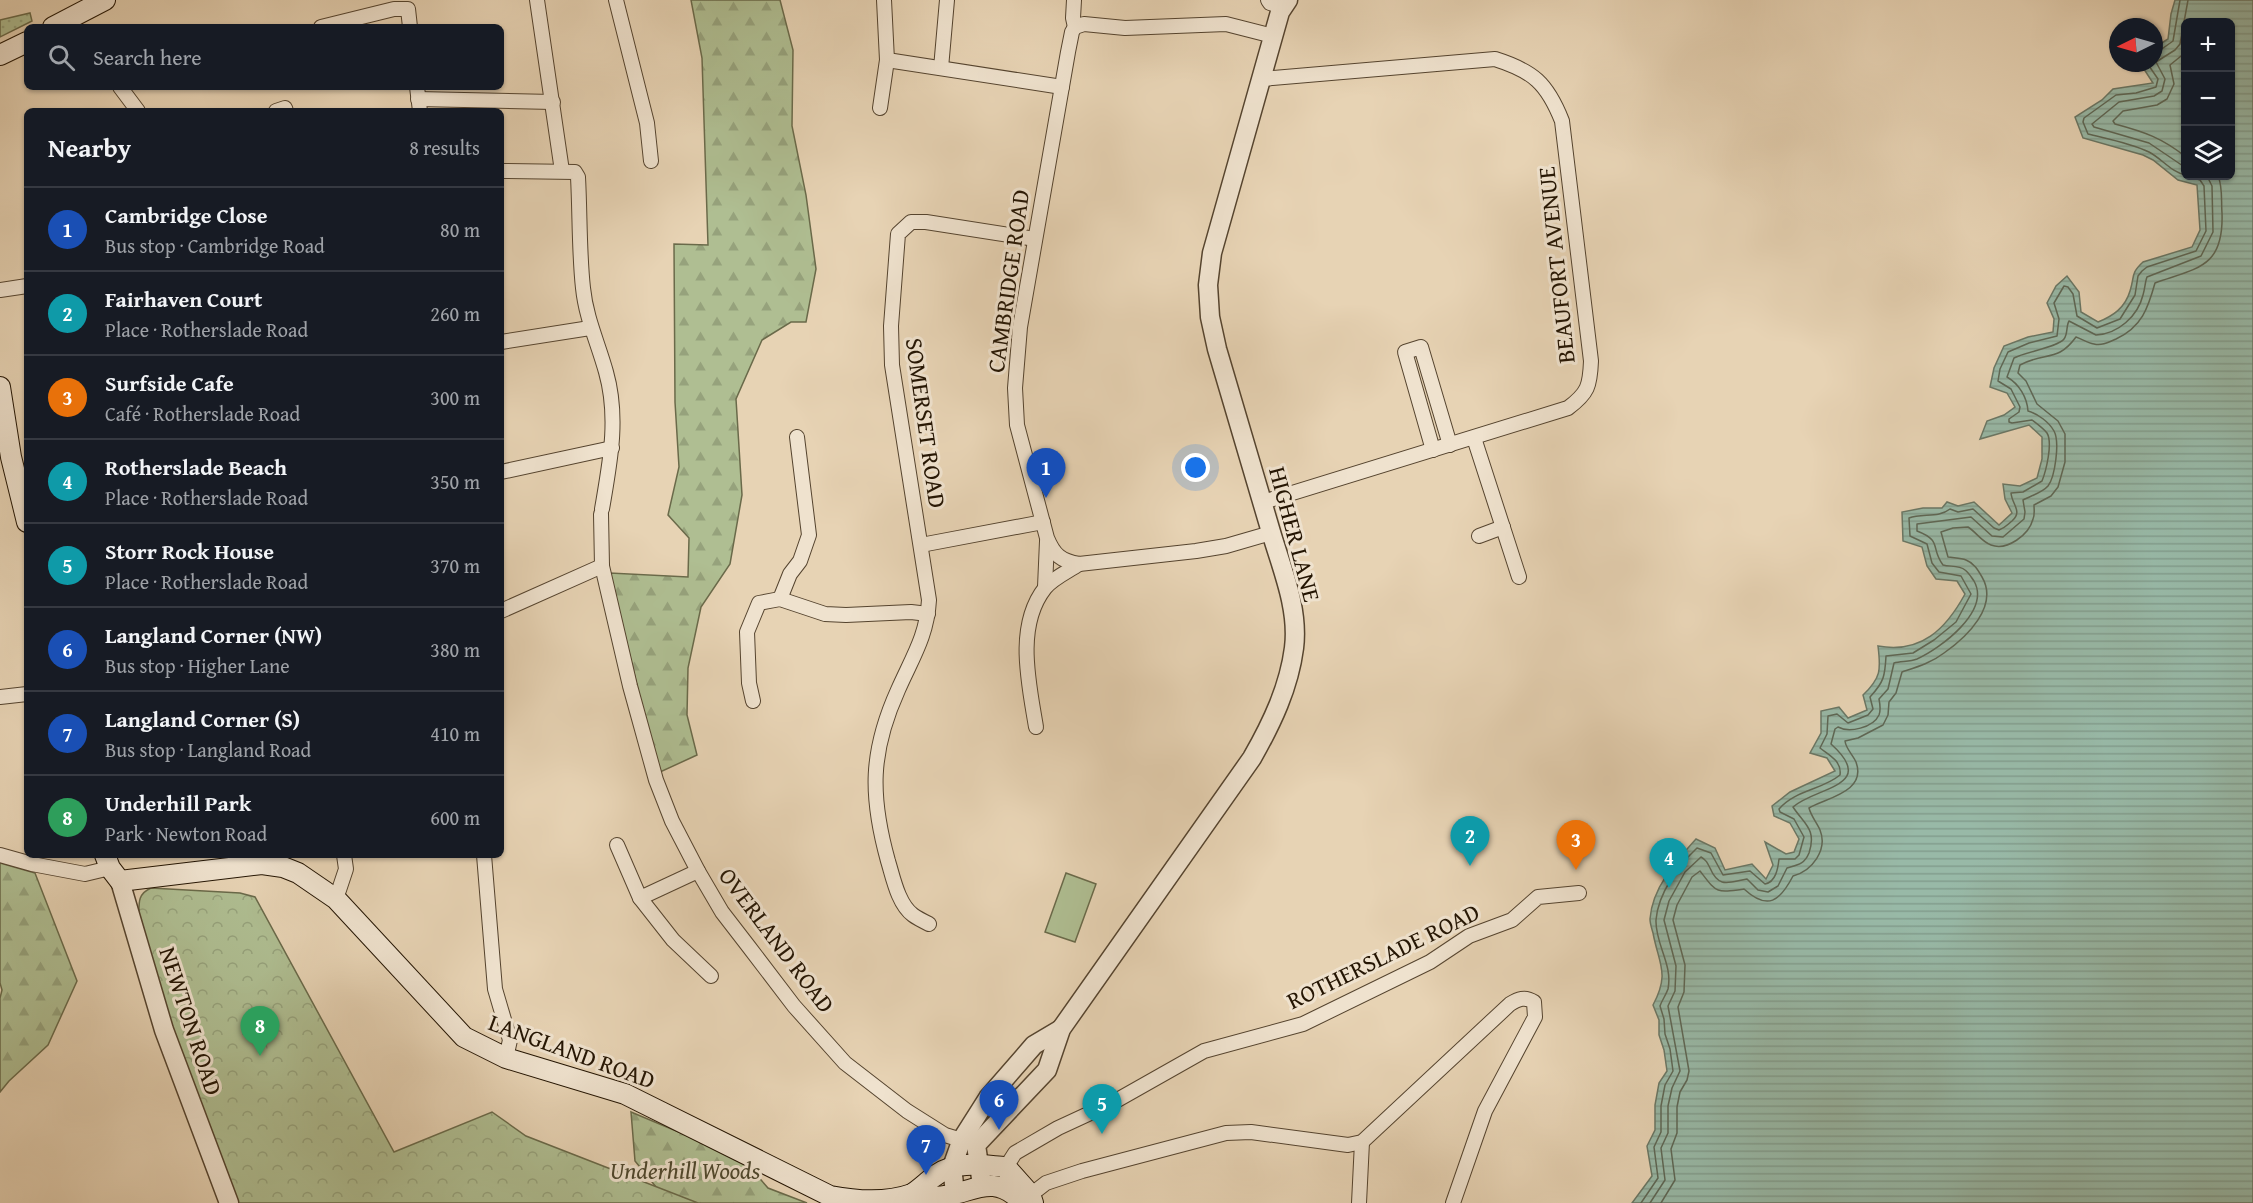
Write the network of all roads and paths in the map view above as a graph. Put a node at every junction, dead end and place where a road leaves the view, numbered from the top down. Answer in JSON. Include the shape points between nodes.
{"nodes":[{"id":1,"x":105,"y":0,"type":"edge"},
{"id":2,"x":537,"y":0,"type":"edge"},
{"id":3,"x":616,"y":0,"type":"edge"},
{"id":4,"x":884,"y":0,"type":"edge"},
{"id":5,"x":947,"y":0,"type":"edge"},
{"id":6,"x":1074,"y":0,"type":"edge"},
{"id":7,"x":1279,"y":2,"type":"edge"},
{"id":8,"x":391,"y":4,"type":"edge"},
{"id":9,"x":67,"y":24,"type":"edge"},
{"id":10,"x":330,"y":24,"type":"edge"},
{"id":11,"x":410,"y":24,"type":"edge"},
{"id":12,"x":1075,"y":27,"type":"junction"},
{"id":13,"x":1273,"y":36,"type":"junction"},
{"id":14,"x":24,"y":43,"type":"edge"},
{"id":15,"x":0,"y":55,"type":"edge"},
{"id":16,"x":887,"y":60,"type":"junction"},
{"id":17,"x":941,"y":68,"type":"junction"},
{"id":18,"x":1262,"y":79,"type":"junction"},
{"id":19,"x":1062,"y":87,"type":"junction"},
{"id":20,"x":122,"y":90,"type":"edge"},
{"id":21,"x":418,"y":99,"type":"edge"},
{"id":22,"x":553,"y":102,"type":"junction"},
{"id":23,"x":136,"y":108,"type":"edge"},
{"id":24,"x":880,"y":108,"type":"dead end"},
{"id":25,"x":651,"y":161,"type":"dead end"},
{"id":26,"x":504,"y":171,"type":"edge"},
{"id":27,"x":562,"y":171,"type":"junction"},
{"id":28,"x":1035,"y":239,"type":"junction"},
{"id":29,"x":24,"y":286,"type":"edge"},
{"id":30,"x":0,"y":290,"type":"edge"},
{"id":31,"x":590,"y":328,"type":"junction"},
{"id":32,"x":504,"y":342,"type":"edge"},
{"id":33,"x":0,"y":387,"type":"edge"},
{"id":34,"x":797,"y":437,"type":"dead end"},
{"id":35,"x":1474,"y":438,"type":"junction"},
{"id":36,"x":1450,"y":445,"type":"junction"},
{"id":37,"x":612,"y":448,"type":"junction"},
{"id":38,"x":1434,"y":450,"type":"junction"},
{"id":39,"x":6,"y":459,"type":"edge"},
{"id":40,"x":504,"y":471,"type":"edge"},
{"id":41,"x":24,"y":498,"type":"edge"},
{"id":42,"x":1263,"y":502,"type":"junction"},
{"id":43,"x":1043,"y":522,"type":"junction"},
{"id":44,"x":1503,"y":527,"type":"junction"},
{"id":45,"x":1271,"y":533,"type":"junction"},
{"id":46,"x":1479,"y":536,"type":"dead end"},
{"id":47,"x":1047,"y":538,"type":"junction"},
{"id":48,"x":921,"y":545,"type":"junction"},
{"id":49,"x":1079,"y":564,"type":"junction"},
{"id":50,"x":602,"y":566,"type":"junction"},
{"id":51,"x":1519,"y":577,"type":"dead end"},
{"id":52,"x":1046,"y":587,"type":"junction"},
{"id":53,"x":780,"y":599,"type":"junction"},
{"id":54,"x":504,"y":610,"type":"edge"},
{"id":55,"x":928,"y":614,"type":"junction"},
{"id":56,"x":24,"y":694,"type":"edge"},
{"id":57,"x":0,"y":697,"type":"edge"},
{"id":58,"x":753,"y":701,"type":"dead end"},
{"id":59,"x":1036,"y":727,"type":"dead end"},
{"id":60,"x":617,"y":845,"type":"dead end"},
{"id":61,"x":0,"y":855,"type":"edge"},
{"id":62,"x":344,"y":858,"type":"edge"},
{"id":63,"x":484,"y":858,"type":"edge"},
{"id":64,"x":112,"y":868,"type":"edge"},
{"id":65,"x":698,"y":871,"type":"junction"},
{"id":66,"x":1579,"y":893,"type":"dead end"},
{"id":67,"x":640,"y":898,"type":"junction"},
{"id":68,"x":336,"y":899,"type":"junction"},
{"id":69,"x":928,"y":924,"type":"dead end"},
{"id":70,"x":711,"y":976,"type":"dead end"},
{"id":71,"x":1061,"y":1029,"type":"junction"},
{"id":72,"x":506,"y":1058,"type":"junction"},
{"id":73,"x":969,"y":1142,"type":"junction"},
{"id":74,"x":1362,"y":1142,"type":"junction"},
{"id":75,"x":978,"y":1166,"type":"junction"},
{"id":76,"x":952,"y":1167,"type":"junction"},
{"id":77,"x":1006,"y":1167,"type":"junction"},
{"id":78,"x":982,"y":1185,"type":"junction"},
{"id":79,"x":956,"y":1193,"type":"junction"},
{"id":80,"x":902,"y":1199,"type":"edge"},
{"id":81,"x":1024,"y":1199,"type":"edge"},
{"id":82,"x":230,"y":1203,"type":"edge"},
{"id":83,"x":1359,"y":1203,"type":"edge"},
{"id":84,"x":1453,"y":1203,"type":"edge"}],
"edges":[{"from":1,"to":9,"type":"main road"},
{"from":2,"to":22,"type":"street"},
{"from":3,"to":25,"type":"street","via":[[647,123]]},
{"from":4,"to":16,"type":"street"},
{"from":5,"to":17,"type":"street"},
{"from":6,"to":12,"type":"street","name":"CAMBRIDGE ROAD"},
{"from":7,"to":13,"type":"street","name":"HIGHER LANE"},
{"from":8,"to":10,"type":"street"},
{"from":8,"to":11,"type":"street","via":[[408,9]]},
{"from":12,"to":13,"type":"street","via":[[1226,24]]},
{"from":12,"to":19,"type":"street","name":"CAMBRIDGE ROAD"},
{"from":13,"to":18,"type":"street","name":"HIGHER LANE"},
{"from":14,"to":15,"type":"main road"},
{"from":16,"to":17,"type":"street"},
{"from":16,"to":24,"type":"street"},
{"from":17,"to":19,"type":"street"},
{"from":18,"to":35,"type":"street","name":"BEAUFORT AVENUE","via":[[1495,59],[1535,77],[1555,101],[1566,147],[1591,361],[1590,382],[1582,397],[1568,408]]},
{"from":18,"to":42,"type":"street","name":"HIGHER LANE","via":[[1212,253],[1208,285],[1217,349]]},
{"from":19,"to":28,"type":"street","name":"CAMBRIDGE ROAD"},
{"from":20,"to":23,"type":"street"},
{"from":21,"to":22,"type":"street"},
{"from":22,"to":27,"type":"street"},
{"from":26,"to":27,"type":"street"},
{"from":27,"to":31,"type":"street","name":"OVERLAND ROAD","via":[[575,172],[578,177],[583,287]]},
{"from":28,"to":43,"type":"street","name":"CAMBRIDGE ROAD","via":[[1020,327],[1015,388],[1017,425]]},
{"from":28,"to":48,"type":"street","name":"SOMERSET ROAD","via":[[926,222],[911,222],[898,234],[892,365]]},
{"from":29,"to":30,"type":"street"},
{"from":31,"to":32,"type":"street"},
{"from":31,"to":37,"type":"street","name":"OVERLAND ROAD","via":[[606,372],[614,419]]},
{"from":33,"to":39,"type":"main road"},
{"from":34,"to":53,"type":"street","via":[[809,536]]},
{"from":35,"to":36,"type":"street","name":"BEAUFORT AVENUE"},
{"from":35,"to":44,"type":"street"},
{"from":36,"to":38,"type":"street","name":"BEAUFORT AVENUE"},
{"from":36,"to":38,"type":"street","via":[[1421,346],[1406,352]]},
{"from":37,"to":40,"type":"street"},
{"from":37,"to":50,"type":"street","name":"OVERLAND ROAD","via":[[602,511]]},
{"from":38,"to":42,"type":"street","name":"BEAUFORT AVENUE"},
{"from":39,"to":41,"type":"main road"},
{"from":42,"to":45,"type":"street","name":"HIGHER LANE"},
{"from":43,"to":47,"type":"street","name":"CAMBRIDGE ROAD"},
{"from":43,"to":48,"type":"street","name":"SOMERSET ROAD"},
{"from":44,"to":46,"type":"street"},
{"from":44,"to":51,"type":"street"},
{"from":45,"to":49,"type":"street","via":[[1196,551]]},
{"from":45,"to":71,"type":"street","name":"HIGHER LANE","via":[[1286,579],[1294,627],[1294,647],[1274,719],[1252,758]]},
{"from":47,"to":49,"type":"street","name":"CAMBRIDGE ROAD","via":[[1064,561]]},
{"from":47,"to":52,"type":"street"},
{"from":48,"to":55,"type":"street","name":"SOMERSET ROAD"},
{"from":49,"to":52,"type":"street"},
{"from":50,"to":54,"type":"street"},
{"from":50,"to":65,"type":"street","name":"OVERLAND ROAD","via":[[656,780]]},
{"from":52,"to":59,"type":"street","via":[[1031,616],[1026,646]]},
{"from":53,"to":55,"type":"street","via":[[825,614]]},
{"from":53,"to":58,"type":"street","via":[[759,603],[747,632],[742,685]]},
{"from":55,"to":69,"type":"street","name":"SOMERSET ROAD","via":[[920,644],[886,721],[874,781],[880,833],[899,895],[911,914]]},
{"from":56,"to":57,"type":"street"},
{"from":60,"to":67,"type":"street"},
{"from":61,"to":64,"type":"street","via":[[85,874]]},
{"from":62,"to":68,"type":"street","via":[[346,868]]},
{"from":63,"to":72,"type":"street","via":[[495,989],[510,1040]]},
{"from":64,"to":68,"type":"main road","name":"LANGLAND ROAD","via":[[188,871],[262,864],[298,873]]},
{"from":64,"to":82,"type":"street","name":"NEWTON ROAD","via":[[164,1030]]},
{"from":65,"to":67,"type":"street"},
{"from":65,"to":73,"type":"street","name":"OVERLAND ROAD","via":[[722,912],[794,1006],[844,1063],[945,1135]]},
{"from":66,"to":77,"type":"street","name":"ROTHERSLADE ROAD","via":[[1538,897],[1512,920],[1469,936],[1430,962],[1304,1024],[1204,1051],[1015,1153]]},
{"from":67,"to":70,"type":"street","via":[[673,940]]},
{"from":68,"to":72,"type":"main road","name":"LANGLAND ROAD","via":[[464,1037]]},
{"from":71,"to":73,"type":"street","name":"HIGHER LANE","via":[[1047,1070]]},
{"from":71,"to":73,"type":"street","name":"HIGHER LANE","via":[[1034,1045],[988,1098]]},
{"from":72,"to":80,"type":"main road","name":"LANGLAND ROAD","via":[[625,1094],[830,1196],[865,1203]]},
{"from":73,"to":75,"type":"street"},
{"from":73,"to":76,"type":"street","name":"HIGHER LANE"},
{"from":74,"to":81,"type":"street","via":[[1348,1145],[1251,1132],[1226,1133],[1082,1171],[1046,1183]]},
{"from":74,"to":83,"type":"street"},
{"from":74,"to":84,"type":"street","via":[[1510,1004],[1524,998],[1534,1002],[1535,1017],[1485,1111]]},
{"from":75,"to":76,"type":"main road"},
{"from":75,"to":77,"type":"main road"},
{"from":75,"to":78,"type":"street"},
{"from":76,"to":79,"type":"street","name":"HIGHER LANE"},
{"from":76,"to":80,"type":"main road"},
{"from":77,"to":81,"type":"main road"},
{"from":78,"to":79,"type":"main road","name":"LANGLAND ROAD"},
{"from":78,"to":81,"type":"main road","via":[[995,1186]]},
{"from":79,"to":80,"type":"main road","name":"LANGLAND ROAD"}]}
